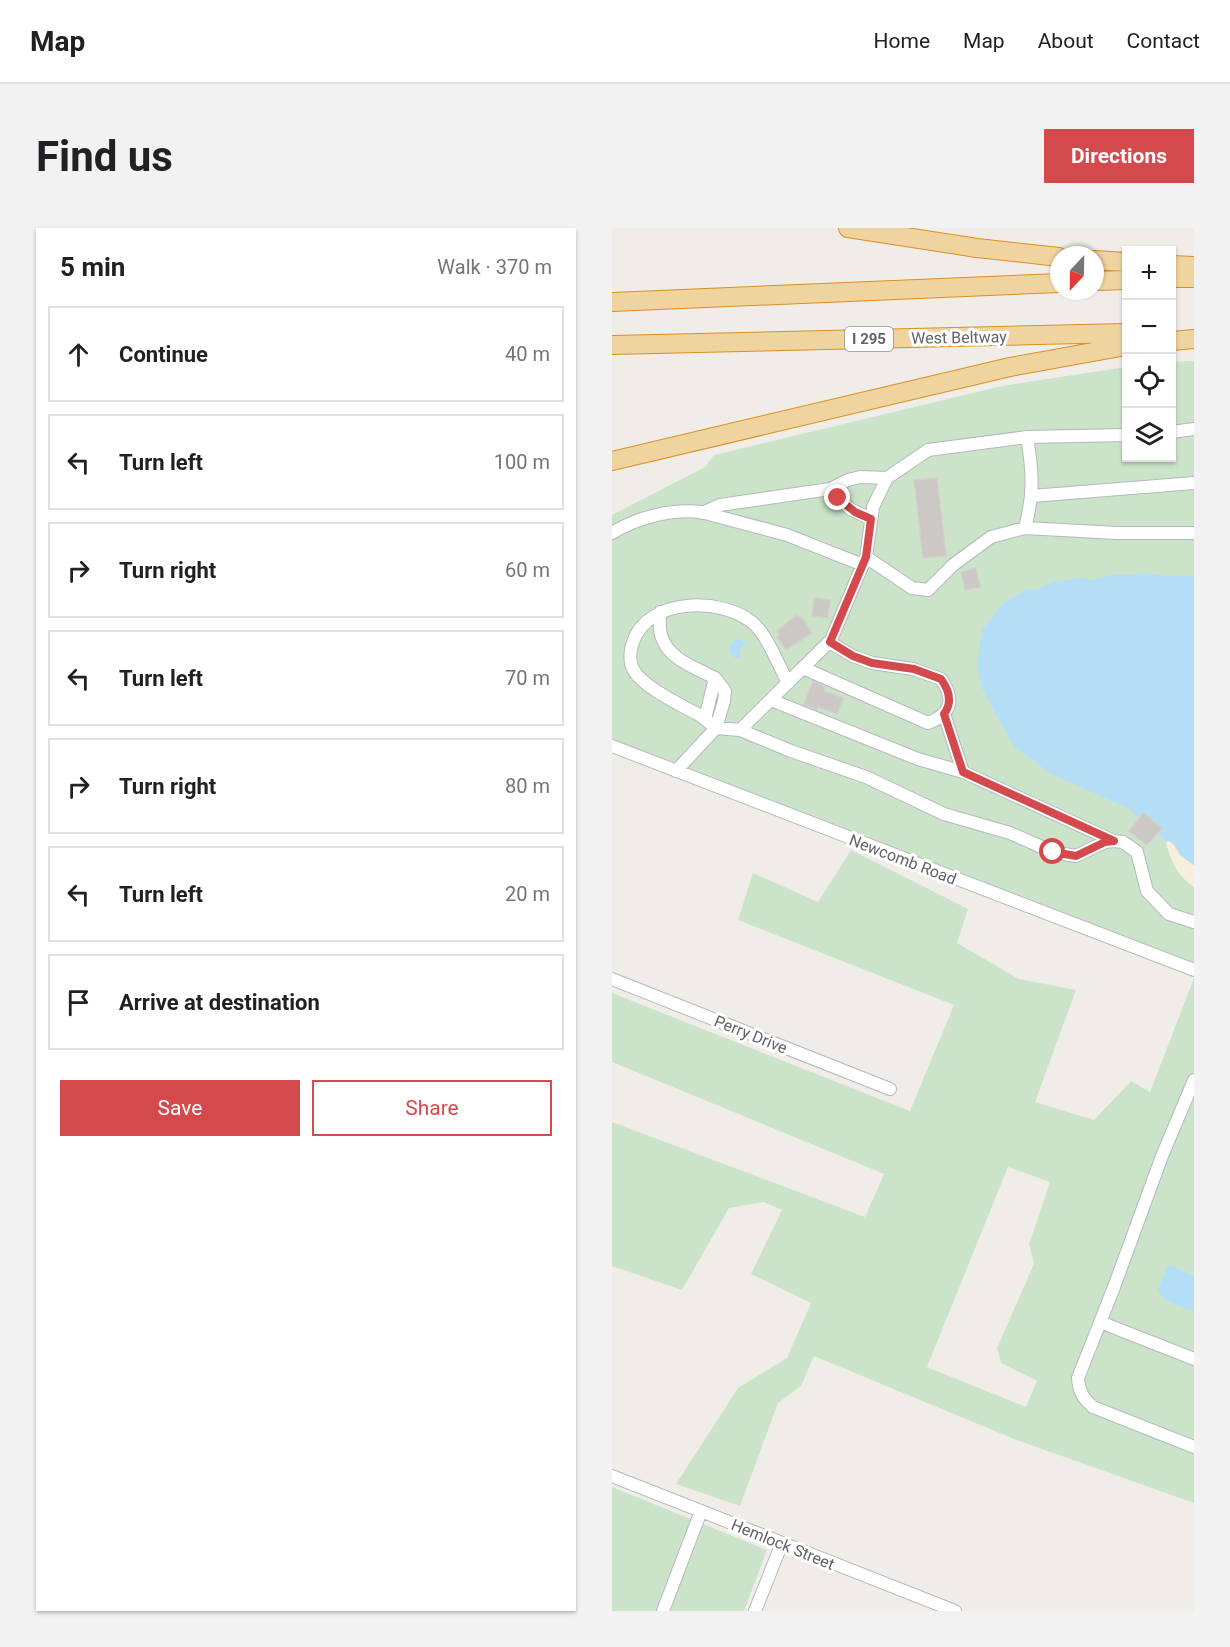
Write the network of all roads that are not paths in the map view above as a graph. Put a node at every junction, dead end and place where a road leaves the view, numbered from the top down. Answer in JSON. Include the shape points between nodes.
{"nodes":[{"id":1,"x":848,"y":228,"type":"edge"},
{"id":2,"x":1050,"y":256,"type":"edge"},
{"id":3,"x":1104,"y":261,"type":"edge"},
{"id":4,"x":1122,"y":262,"type":"edge"},
{"id":5,"x":1176,"y":265,"type":"edge"},
{"id":6,"x":1194,"y":266,"type":"edge"},
{"id":7,"x":1176,"y":278,"type":"edge"},
{"id":8,"x":1194,"y":278,"type":"edge"},
{"id":9,"x":1122,"y":280,"type":"edge"},
{"id":10,"x":1104,"y":281,"type":"edge"},
{"id":11,"x":1050,"y":283,"type":"edge"},
{"id":12,"x":612,"y":302,"type":"edge"},
{"id":13,"x":1194,"y":331,"type":"edge"},
{"id":14,"x":1176,"y":332,"type":"edge"},
{"id":15,"x":1122,"y":333,"type":"edge"},
{"id":16,"x":1194,"y":339,"type":"edge"},
{"id":17,"x":1176,"y":341,"type":"edge"},
{"id":18,"x":612,"y":345,"type":"edge"},
{"id":19,"x":1122,"y":347,"type":"edge"},
{"id":20,"x":1194,"y":429,"type":"edge"},
{"id":21,"x":1176,"y":431,"type":"edge"},
{"id":22,"x":1122,"y":435,"type":"edge"},
{"id":23,"x":1027,"y":437,"type":"junction"},
{"id":24,"x":612,"y":461,"type":"edge"},
{"id":25,"x":887,"y":478,"type":"junction"},
{"id":26,"x":1194,"y":483,"type":"edge"},
{"id":27,"x":830,"y":489,"type":"junction"},
{"id":28,"x":1032,"y":496,"type":"junction"},
{"id":29,"x":702,"y":513,"type":"junction"},
{"id":30,"x":871,"y":519,"type":"junction"},
{"id":31,"x":1025,"y":528,"type":"junction"},
{"id":32,"x":612,"y":533,"type":"edge"},
{"id":33,"x":1194,"y":533,"type":"edge"},
{"id":34,"x":864,"y":561,"type":"junction"},
{"id":35,"x":660,"y":612,"type":"junction"},
{"id":36,"x":830,"y":642,"type":"junction"},
{"id":37,"x":803,"y":668,"type":"junction"},
{"id":38,"x":715,"y":678,"type":"junction"},
{"id":39,"x":788,"y":683,"type":"junction"},
{"id":40,"x":771,"y":700,"type":"junction"},
{"id":41,"x":944,"y":714,"type":"junction"},
{"id":42,"x":705,"y":719,"type":"junction"},
{"id":43,"x":716,"y":728,"type":"junction"},
{"id":44,"x":740,"y":730,"type":"junction"},
{"id":45,"x":612,"y":746,"type":"edge"},
{"id":46,"x":676,"y":771,"type":"junction"},
{"id":47,"x":963,"y":772,"type":"junction"},
{"id":48,"x":1114,"y":841,"type":"junction"},
{"id":49,"x":1194,"y":922,"type":"edge"},
{"id":50,"x":1194,"y":970,"type":"edge"},
{"id":51,"x":612,"y":979,"type":"edge"},
{"id":52,"x":1194,"y":1080,"type":"edge"},
{"id":53,"x":890,"y":1089,"type":"dead end"},
{"id":54,"x":1100,"y":1322,"type":"junction"},
{"id":55,"x":1194,"y":1359,"type":"edge"},
{"id":56,"x":1194,"y":1447,"type":"edge"},
{"id":57,"x":612,"y":1476,"type":"edge"},
{"id":58,"x":701,"y":1511,"type":"junction"},
{"id":59,"x":782,"y":1543,"type":"junction"},
{"id":60,"x":663,"y":1611,"type":"edge"},
{"id":61,"x":755,"y":1611,"type":"edge"},
{"id":62,"x":955,"y":1611,"type":"edge"}],
"edges":[{"from":1,"to":2,"type":"highway"},
{"from":3,"to":4,"type":"highway"},
{"from":5,"to":6,"type":"highway"},
{"from":7,"to":8,"type":"highway"},
{"from":9,"to":10,"type":"highway"},
{"from":11,"to":12,"type":"highway"},
{"from":13,"to":14,"type":"highway"},
{"from":15,"to":18,"type":"highway","name":"West Beltway","number":"I 295"},
{"from":16,"to":17,"type":"highway"},
{"from":19,"to":24,"type":"highway","via":[[1010,367]]},
{"from":20,"to":21,"type":"street"},
{"from":22,"to":23,"type":"street"},
{"from":23,"to":25,"type":"street","via":[[928,450]]},
{"from":23,"to":28,"type":"street"},
{"from":25,"to":27,"type":"street","via":[[860,477]]},
{"from":25,"to":30,"type":"street"},
{"from":26,"to":28,"type":"street"},
{"from":27,"to":29,"type":"street","via":[[730,503]]},
{"from":27,"to":30,"type":"street","via":[[850,509]]},
{"from":28,"to":31,"type":"street"},
{"from":29,"to":32,"type":"street","via":[[653,516]]},
{"from":29,"to":34,"type":"street","via":[[787,535]]},
{"from":30,"to":34,"type":"street"},
{"from":31,"to":33,"type":"street"},
{"from":31,"to":34,"type":"street","via":[[991,537],[953,565],[928,590],[912,588]]},
{"from":34,"to":36,"type":"street"},
{"from":35,"to":38,"type":"street","via":[[666,646],[676,658]]},
{"from":35,"to":39,"type":"street","via":[[696,605],[743,616],[755,625]]},
{"from":35,"to":42,"type":"street","via":[[635,636],[630,650],[633,669],[648,685]]},
{"from":36,"to":37,"type":"street"},
{"from":36,"to":41,"type":"street","via":[[872,663],[914,669],[941,679],[950,697]]},
{"from":37,"to":39,"type":"street"},
{"from":37,"to":41,"type":"street","via":[[928,723]]},
{"from":38,"to":42,"type":"street"},
{"from":38,"to":43,"type":"street","via":[[725,691]]},
{"from":39,"to":40,"type":"street"},
{"from":40,"to":44,"type":"street"},
{"from":40,"to":47,"type":"street","via":[[918,759]]},
{"from":41,"to":47,"type":"street"},
{"from":42,"to":43,"type":"street"},
{"from":43,"to":44,"type":"street"},
{"from":43,"to":46,"type":"street"},
{"from":44,"to":48,"type":"street","via":[[866,777],[944,814],[1010,833],[1053,852],[1076,856]]},
{"from":45,"to":46,"type":"street","name":"Newcomb Road"},
{"from":46,"to":50,"type":"street","name":"Newcomb Road"},
{"from":47,"to":48,"type":"street"},
{"from":48,"to":49,"type":"street","via":[[1137,852],[1147,891],[1169,914]]},
{"from":51,"to":53,"type":"street","name":"Perry Drive"},
{"from":52,"to":54,"type":"street"},
{"from":54,"to":55,"type":"street"},
{"from":54,"to":56,"type":"street","via":[[1078,1378],[1083,1399],[1109,1415]]},
{"from":57,"to":58,"type":"street","name":"Hemlock Street"},
{"from":58,"to":59,"type":"street","name":"Hemlock Street"},
{"from":58,"to":60,"type":"street"},
{"from":59,"to":61,"type":"street"},
{"from":59,"to":62,"type":"street","name":"Hemlock Street"}]}
